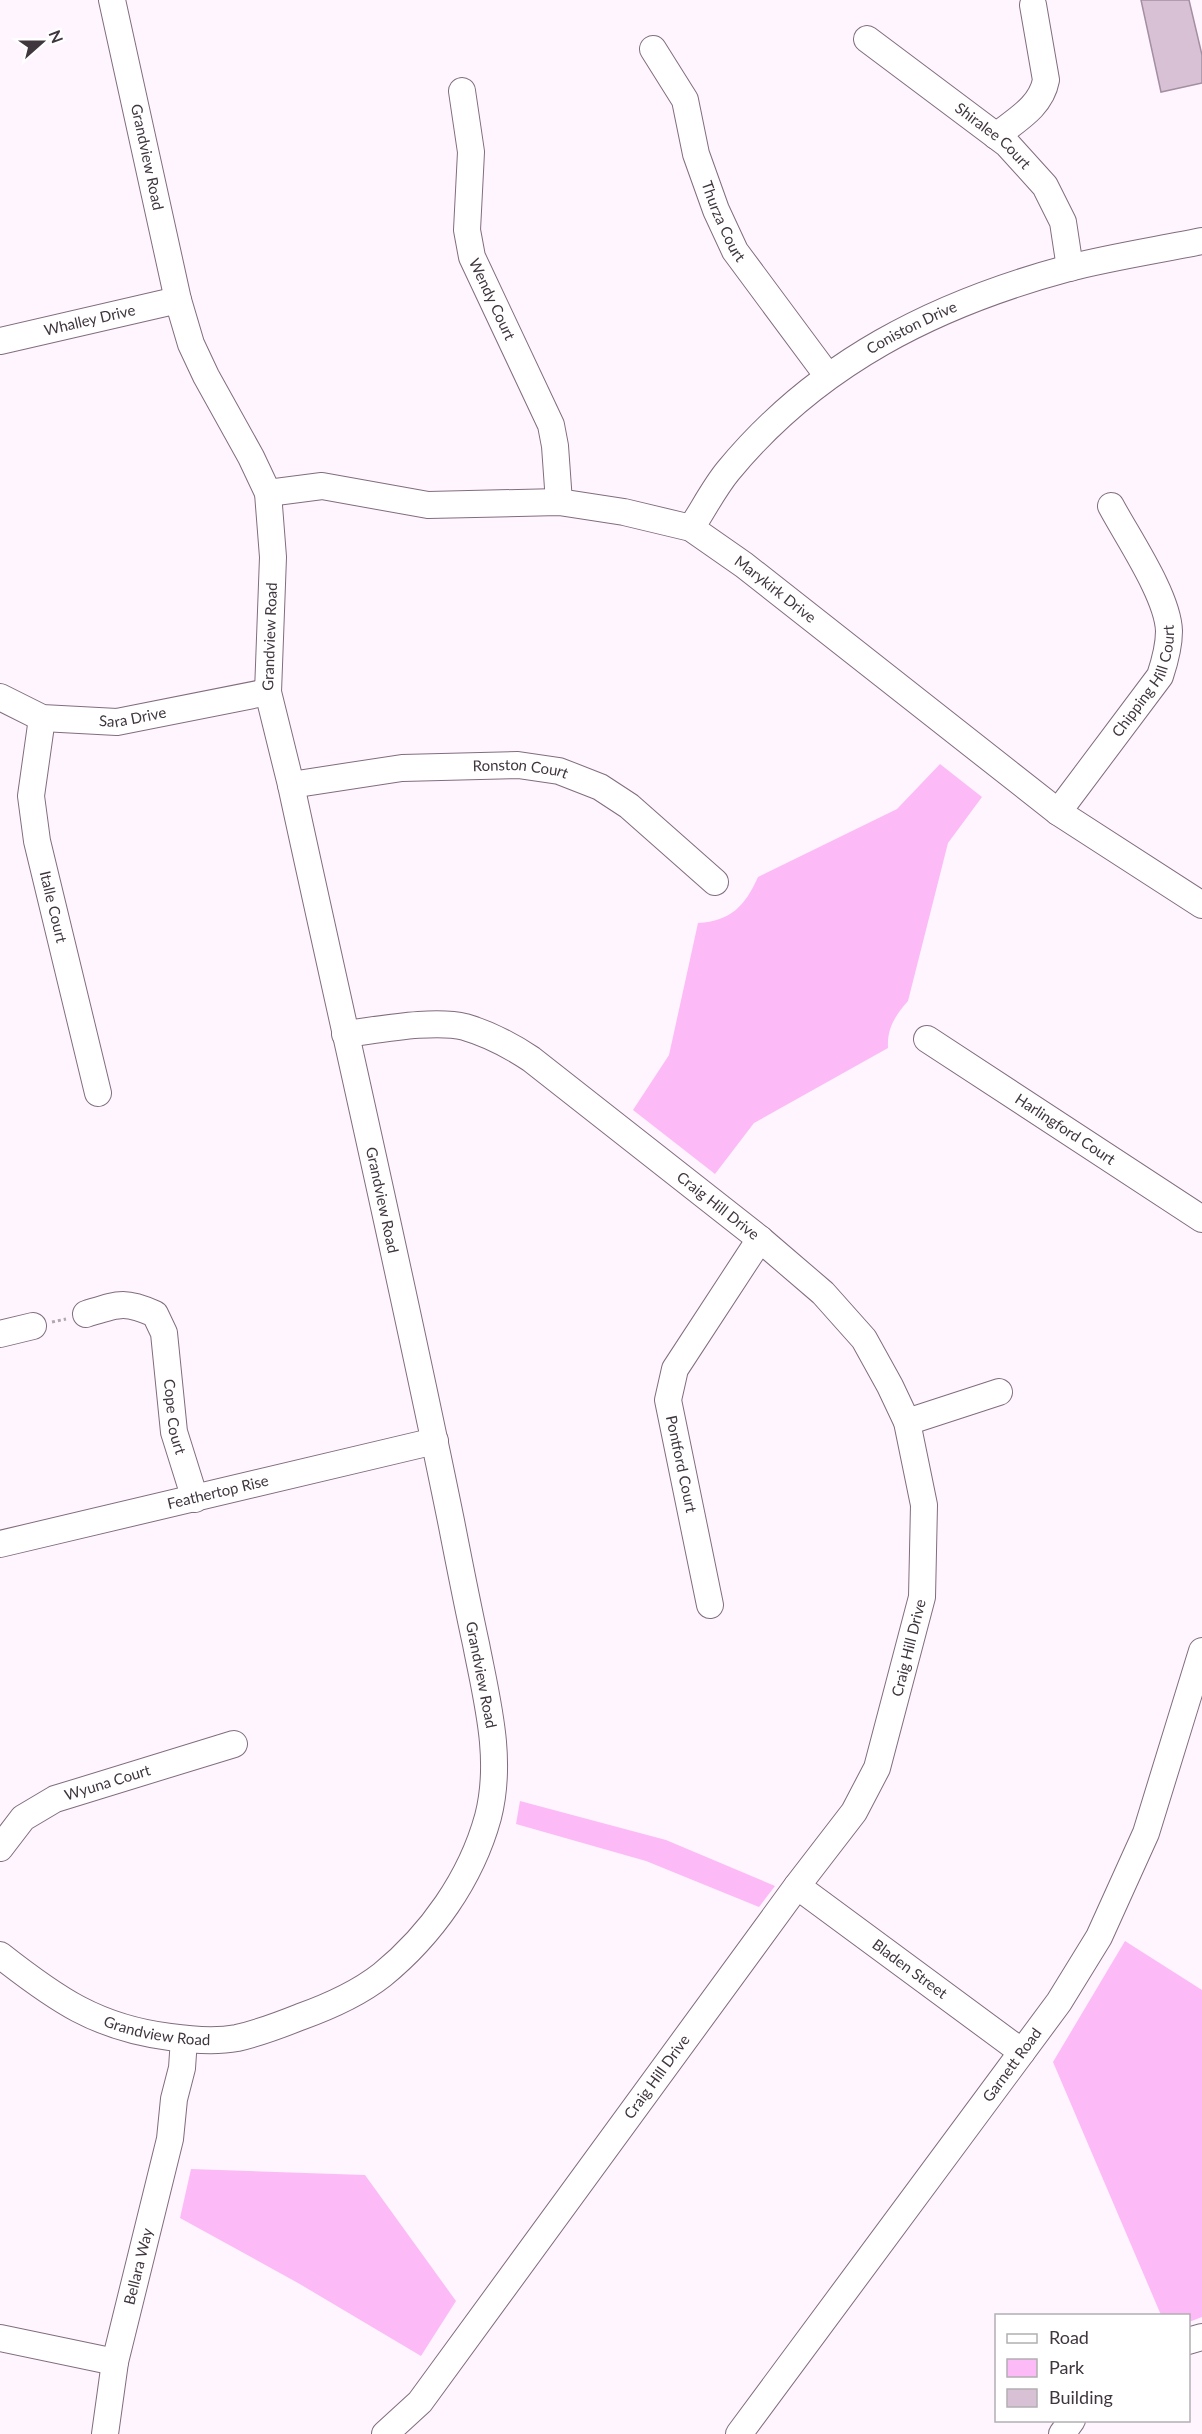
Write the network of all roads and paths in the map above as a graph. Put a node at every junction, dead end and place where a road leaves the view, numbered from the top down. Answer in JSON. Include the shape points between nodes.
{"nodes":[{"id":1,"x":112,"y":0,"type":"edge"},
{"id":2,"x":1034,"y":5,"type":"dead end"},
{"id":3,"x":867,"y":39,"type":"dead end"},
{"id":4,"x":653,"y":49,"type":"dead end"},
{"id":5,"x":462,"y":91,"type":"dead end"},
{"id":6,"x":996,"y":136,"type":"junction"},
{"id":7,"x":1202,"y":241,"type":"edge"},
{"id":8,"x":1070,"y":268,"type":"junction"},
{"id":9,"x":178,"y":300,"type":"junction"},
{"id":10,"x":0,"y":341,"type":"edge"},
{"id":11,"x":827,"y":375,"type":"junction"},
{"id":12,"x":268,"y":493,"type":"junction"},
{"id":13,"x":559,"y":502,"type":"junction"},
{"id":14,"x":1111,"y":506,"type":"dead end"},
{"id":15,"x":691,"y":528,"type":"junction"},
{"id":16,"x":268,"y":692,"type":"junction"},
{"id":17,"x":0,"y":697,"type":"edge"},
{"id":18,"x":42,"y":718,"type":"junction"},
{"id":19,"x":291,"y":785,"type":"junction"},
{"id":20,"x":1058,"y":812,"type":"junction"},
{"id":21,"x":714,"y":882,"type":"dead end"},
{"id":22,"x":1202,"y":905,"type":"edge"},
{"id":23,"x":345,"y":1034,"type":"junction"},
{"id":24,"x":927,"y":1039,"type":"dead end"},
{"id":25,"x":98,"y":1093,"type":"dead end"},
{"id":26,"x":1202,"y":1219,"type":"edge"},
{"id":27,"x":760,"y":1239,"type":"junction"},
{"id":28,"x":86,"y":1314,"type":"joint"},
{"id":29,"x":33,"y":1326,"type":"joint"},
{"id":30,"x":0,"y":1334,"type":"edge"},
{"id":31,"x":999,"y":1392,"type":"dead end"},
{"id":32,"x":907,"y":1422,"type":"junction"},
{"id":33,"x":435,"y":1441,"type":"junction"},
{"id":34,"x":195,"y":1499,"type":"junction"},
{"id":35,"x":0,"y":1544,"type":"edge"},
{"id":36,"x":710,"y":1605,"type":"dead end"},
{"id":37,"x":1202,"y":1651,"type":"edge"},
{"id":38,"x":234,"y":1744,"type":"dead end"},
{"id":39,"x":0,"y":1848,"type":"edge"},
{"id":40,"x":797,"y":1886,"type":"junction"},
{"id":41,"x":0,"y":1955,"type":"edge"},
{"id":42,"x":177,"y":2038,"type":"junction"},
{"id":43,"x":1022,"y":2052,"type":"junction"},
{"id":44,"x":0,"y":2338,"type":"edge"},
{"id":45,"x":115,"y":2362,"type":"junction"},
{"id":46,"x":1071,"y":2422,"type":"edge"},
{"id":47,"x":105,"y":2434,"type":"edge"},
{"id":48,"x":385,"y":2434,"type":"edge"},
{"id":49,"x":739,"y":2434,"type":"edge"},
{"id":50,"x":1062,"y":2434,"type":"edge"}],
"edges":[{"from":1,"to":9,"type":"street","name":"Grandview Road"},
{"from":2,"to":6,"type":"street","via":[[1046,80],[1044,92],[1038,103]]},
{"from":3,"to":6,"type":"street","name":"Shiralee Court"},
{"from":4,"to":11,"type":"street","name":"Thurza Court","via":[[685,100],[696,154],[735,251]]},
{"from":5,"to":13,"type":"street","name":"Wendy Court","via":[[471,152],[467,230],[472,258],[551,425]]},
{"from":6,"to":8,"type":"street","name":"Shiralee Court","via":[[1045,186],[1063,222]]},
{"from":7,"to":8,"type":"street","name":"Coniston Drive"},
{"from":8,"to":11,"type":"street","name":"Coniston Drive","via":[[982,295],[903,330]]},
{"from":9,"to":10,"type":"street","name":"Whalley Drive"},
{"from":9,"to":12,"type":"street","name":"Grandview Road","via":[[201,366]]},
{"from":11,"to":15,"type":"street","name":"Coniston Drive","via":[[765,429],[726,473]]},
{"from":12,"to":13,"type":"street","name":"Marykirk Drive","via":[[322,486],[428,505]]},
{"from":12,"to":16,"type":"street","name":"Grandview Road","via":[[273,557]]},
{"from":13,"to":15,"type":"street","name":"Marykirk Drive"},
{"from":14,"to":20,"type":"street","name":"Chipping Hill Court","via":[[1162,600],[1169,629],[1168,652],[1160,676]]},
{"from":15,"to":20,"type":"street","name":"Marykirk Drive","via":[[744,565]]},
{"from":16,"to":18,"type":"street","name":"Sara Drive","via":[[117,722]]},
{"from":16,"to":19,"type":"street","name":"Grandview Road"},
{"from":17,"to":18,"type":"street","name":"Sara Drive"},
{"from":18,"to":25,"type":"street","name":"Italle Court","via":[[31,796],[37,841]]},
{"from":19,"to":21,"type":"street","name":"Ronston Court","via":[[402,768],[518,765],[559,771],[600,787],[629,806]]},
{"from":19,"to":23,"type":"street","name":"Grandview Road"},
{"from":20,"to":22,"type":"street","name":"Marykirk Drive"},
{"from":23,"to":27,"type":"street","name":"Craig Hill Drive","via":[[429,1025],[462,1026],[498,1038],[531,1059]]},
{"from":23,"to":33,"type":"street","name":"Grandview Road"},
{"from":24,"to":26,"type":"street","name":"Harlingford Court"},
{"from":27,"to":32,"type":"street","name":"Craig Hill Drive","via":[[823,1293],[864,1340]]},
{"from":27,"to":36,"type":"street","name":"Pontford Court","via":[[675,1369],[668,1400]]},
{"from":28,"to":29,"type":"path"},
{"from":28,"to":34,"type":"street","name":"Cope Court","via":[[120,1303],[155,1314],[164,1333],[174,1432]]},
{"from":29,"to":30,"type":"street"},
{"from":31,"to":32,"type":"street"},
{"from":32,"to":40,"type":"street","name":"Craig Hill Drive","via":[[924,1505],[922,1597],[876,1768],[854,1812]]},
{"from":33,"to":34,"type":"street","name":"Feathertop Rise"},
{"from":33,"to":42,"type":"street","name":"Grandview Road","via":[[491,1719],[495,1769],[488,1817],[473,1859],[453,1895],[407,1952],[379,1977],[341,2000],[233,2039]]},
{"from":34,"to":35,"type":"street","name":"Feathertop Rise"},
{"from":37,"to":43,"type":"street","name":"Garnett Road","via":[[1146,1833],[1119,1896],[1070,1984]]},
{"from":38,"to":39,"type":"street","name":"Wyuna Court","via":[[55,1798],[22,1818]]},
{"from":40,"to":43,"type":"street","name":"Bladen Street"},
{"from":40,"to":48,"type":"street","name":"Craig Hill Drive","via":[[420,2402]]},
{"from":41,"to":42,"type":"street","name":"Grandview Road","via":[[44,1989],[90,2016],[126,2029]]},
{"from":42,"to":45,"type":"street","name":"Bellara Way","via":[[182,2067],[170,2139]]},
{"from":43,"to":49,"type":"street","name":"Garnett Road"},
{"from":44,"to":45,"type":"street"},
{"from":45,"to":47,"type":"street","name":"Bellara Way"},
{"from":46,"to":50,"type":"street"}]}
